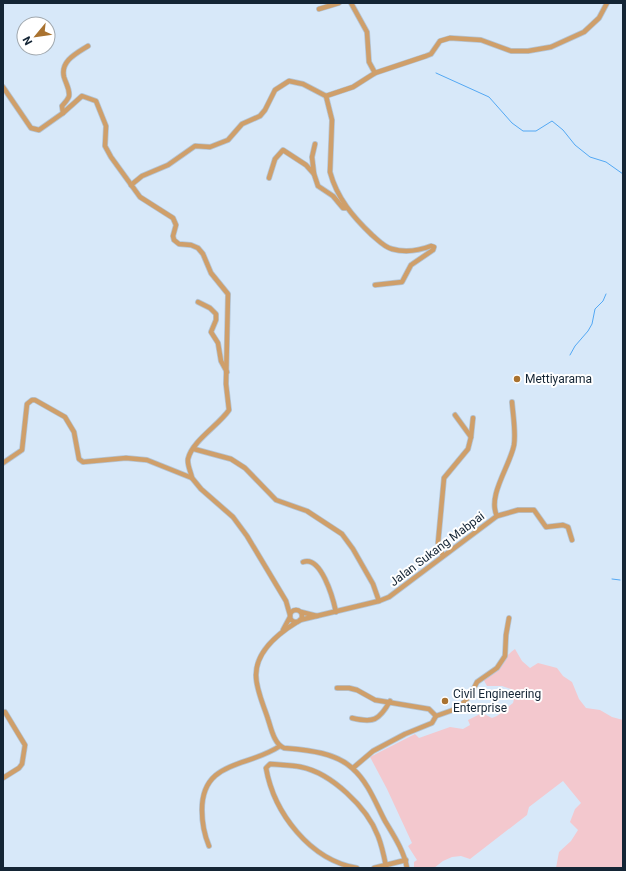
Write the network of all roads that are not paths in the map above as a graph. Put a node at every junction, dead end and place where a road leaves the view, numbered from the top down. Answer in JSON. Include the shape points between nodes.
{"nodes":[{"id":1,"x":339,"y":3,"type":"edge"},
{"id":2,"x":351,"y":3,"type":"edge"},
{"id":3,"x":607,"y":3,"type":"edge"},
{"id":4,"x":319,"y":9,"type":"dead end"},
{"id":5,"x":88,"y":46,"type":"dead end"},
{"id":6,"x":375,"y":73,"type":"junction"},
{"id":7,"x":3,"y":87,"type":"edge"},
{"id":8,"x":326,"y":96,"type":"junction"},
{"id":9,"x":63,"y":113,"type":"junction"},
{"id":10,"x":315,"y":144,"type":"dead end"},
{"id":11,"x":314,"y":174,"type":"junction"},
{"id":12,"x":269,"y":178,"type":"dead end"},
{"id":13,"x":131,"y":185,"type":"junction"},
{"id":14,"x":346,"y":208,"type":"junction"},
{"id":15,"x":375,"y":285,"type":"dead end"},
{"id":16,"x":198,"y":302,"type":"dead end"},
{"id":17,"x":227,"y":372,"type":"junction"},
{"id":18,"x":512,"y":402,"type":"dead end"},
{"id":19,"x":455,"y":415,"type":"dead end"},
{"id":20,"x":473,"y":418,"type":"dead end"},
{"id":21,"x":471,"y":437,"type":"junction"},
{"id":22,"x":194,"y":449,"type":"junction"},
{"id":23,"x":3,"y":463,"type":"edge"},
{"id":24,"x":192,"y":478,"type":"junction"},
{"id":25,"x":497,"y":516,"type":"junction"},
{"id":26,"x":572,"y":540,"type":"dead end"},
{"id":27,"x":443,"y":556,"type":"junction"},
{"id":28,"x":303,"y":562,"type":"dead end"},
{"id":29,"x":286,"y":601,"type":"junction"},
{"id":30,"x":379,"y":602,"type":"junction"},
{"id":31,"x":300,"y":611,"type":"junction"},
{"id":32,"x":336,"y":612,"type":"junction"},
{"id":33,"x":290,"y":616,"type":"junction"},
{"id":34,"x":319,"y":616,"type":"junction"},
{"id":35,"x":509,"y":618,"type":"dead end"},
{"id":36,"x":299,"y":621,"type":"junction"},
{"id":37,"x":282,"y":630,"type":"junction"},
{"id":38,"x":337,"y":688,"type":"dead end"},
{"id":39,"x":390,"y":701,"type":"junction"},
{"id":40,"x":5,"y":712,"type":"dead end"},
{"id":41,"x":436,"y":716,"type":"junction"},
{"id":42,"x":352,"y":718,"type":"dead end"},
{"id":43,"x":280,"y":746,"type":"junction"},
{"id":44,"x":353,"y":768,"type":"junction"},
{"id":45,"x":3,"y":778,"type":"edge"},
{"id":46,"x":209,"y":846,"type":"dead end"},
{"id":47,"x":406,"y":860,"type":"junction"},
{"id":48,"x":386,"y":866,"type":"junction"},
{"id":49,"x":357,"y":868,"type":"edge"},
{"id":50,"x":374,"y":868,"type":"edge"},
{"id":51,"x":407,"y":868,"type":"edge"}],
"edges":[{"from":1,"to":4,"type":"street"},
{"from":2,"to":6,"type":"street","via":[[367,32],[369,62]]},
{"from":3,"to":6,"type":"street","via":[[593,25],[584,32],[551,47],[511,51],[481,40],[450,38],[440,41],[431,54]]},
{"from":5,"to":9,"type":"street","via":[[70,58],[65,67],[64,76],[69,94],[62,106]]},
{"from":6,"to":8,"type":"street","via":[[353,86]]},
{"from":7,"to":9,"type":"street","via":[[34,130],[39,130]]},
{"from":8,"to":13,"type":"street","via":[[303,84],[289,81],[284,83],[275,90],[260,116],[242,124],[228,140],[210,147],[195,146],[168,165],[142,176]]},
{"from":8,"to":14,"type":"street","via":[[332,120],[330,172]]},
{"from":9,"to":13,"type":"street","via":[[82,96],[96,101],[106,126],[107,150]]},
{"from":10,"to":11,"type":"street","via":[[312,157]]},
{"from":11,"to":12,"type":"street","via":[[306,164],[283,150],[275,159]]},
{"from":11,"to":14,"type":"street","via":[[318,186]]},
{"from":13,"to":17,"type":"street","via":[[140,197],[173,218],[176,225],[174,240],[178,244],[198,248],[214,277],[228,294]]},
{"from":14,"to":15,"type":"street","via":[[390,249],[412,252],[434,247],[412,265],[402,282]]},
{"from":16,"to":17,"type":"street","via":[[216,314],[211,332],[218,343],[221,361]]},
{"from":17,"to":22,"type":"street","via":[[229,410]]},
{"from":18,"to":25,"type":"street","via":[[514,443],[512,455],[495,496]]},
{"from":19,"to":21,"type":"street"},
{"from":20,"to":21,"type":"street"},
{"from":21,"to":27,"type":"street","via":[[468,449],[444,478],[438,544]]},
{"from":22,"to":24,"type":"street","via":[[188,460]]},
{"from":22,"to":30,"type":"street","via":[[231,459],[245,468],[276,500],[307,511],[342,534],[373,584]]},
{"from":23,"to":24,"type":"street","via":[[22,450],[27,404],[35,400],[65,417],[74,432],[79,459],[83,462],[126,458],[147,460]]},
{"from":24,"to":29,"type":"street","via":[[233,517]]},
{"from":25,"to":26,"type":"street","name":"Jalan Sukang Mabpai","via":[[518,510],[534,510],[546,527],[568,527]]},
{"from":25,"to":27,"type":"street","name":"Jalan Sukang Mabpai"},
{"from":27,"to":30,"type":"street","name":"Jalan Sukang Mabpai"},
{"from":28,"to":32,"type":"street","via":[[314,562],[322,574],[331,592]]},
{"from":29,"to":31,"type":"street"},
{"from":29,"to":33,"type":"street"},
{"from":30,"to":32,"type":"street","name":"Jalan Sukang Mabpai"},
{"from":31,"to":33,"type":"street","via":[[294,610]]},
{"from":31,"to":34,"type":"street","name":"Jalan Sukang Mabpai"},
{"from":31,"to":36,"type":"street","via":[[302,616]]},
{"from":32,"to":34,"type":"street","name":"Jalan Sukang Mabpai"},
{"from":33,"to":36,"type":"street","via":[[293,621]]},
{"from":33,"to":37,"type":"street","name":"Jalan Sukang Mabpai"},
{"from":34,"to":36,"type":"street","name":"Jalan Sukang Mabpai"},
{"from":35,"to":41,"type":"street","via":[[505,656],[500,665],[477,682],[470,696],[458,708]]},
{"from":36,"to":37,"type":"street","name":"Jalan Sukang Mabpai"},
{"from":37,"to":43,"type":"street","name":"Jalan Sukang Mabpai","via":[[266,648],[256,676],[271,728]]},
{"from":38,"to":39,"type":"street","via":[[349,688],[375,700]]},
{"from":39,"to":41,"type":"street","via":[[429,709]]},
{"from":39,"to":42,"type":"street","via":[[374,720]]},
{"from":40,"to":45,"type":"street","via":[[25,745],[22,764]]},
{"from":41,"to":44,"type":"street","via":[[432,723],[373,751]]},
{"from":43,"to":44,"type":"street","via":[[331,756]]},
{"from":43,"to":46,"type":"street","via":[[267,755],[224,769],[206,786],[203,792],[202,816],[204,836]]},
{"from":44,"to":47,"type":"street","via":[[365,784]]},
{"from":47,"to":48,"type":"street"},
{"from":47,"to":51,"type":"street"},
{"from":48,"to":49,"type":"street","via":[[378,836],[371,823],[336,784],[301,767],[270,764],[267,766],[269,786],[274,798],[292,826],[318,851],[341,864]]},
{"from":48,"to":50,"type":"street"}]}
